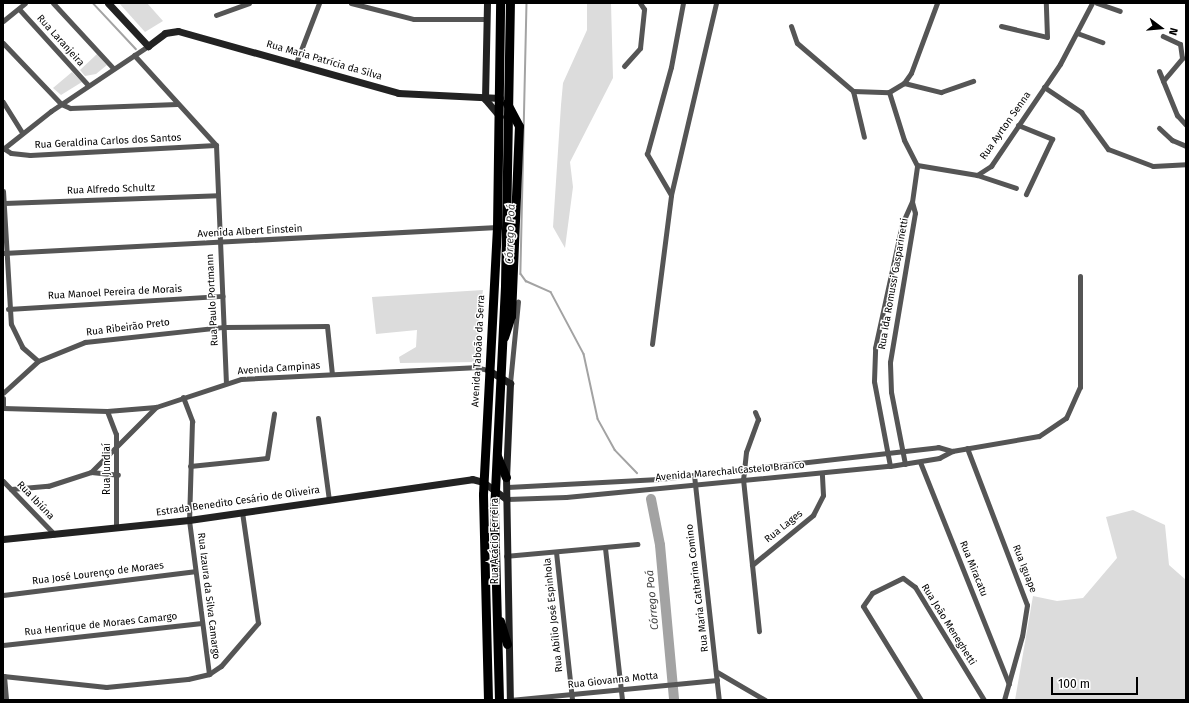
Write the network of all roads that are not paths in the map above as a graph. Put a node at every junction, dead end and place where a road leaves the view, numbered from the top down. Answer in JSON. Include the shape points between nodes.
{"nodes":[{"id":1,"x":25,"y":3,"type":"edge"},
{"id":2,"x":53,"y":3,"type":"edge"},
{"id":3,"x":108,"y":3,"type":"edge"},
{"id":4,"x":249,"y":3,"type":"edge"},
{"id":5,"x":319,"y":3,"type":"edge"},
{"id":6,"x":351,"y":3,"type":"edge"},
{"id":7,"x":486,"y":3,"type":"edge"},
{"id":8,"x":500,"y":3,"type":"edge"},
{"id":9,"x":510,"y":3,"type":"edge"},
{"id":10,"x":640,"y":3,"type":"edge"},
{"id":11,"x":683,"y":3,"type":"edge"},
{"id":12,"x":716,"y":3,"type":"edge"},
{"id":13,"x":937,"y":3,"type":"edge"},
{"id":14,"x":1046,"y":3,"type":"edge"},
{"id":15,"x":1092,"y":3,"type":"edge"},
{"id":16,"x":1097,"y":3,"type":"edge"},
{"id":17,"x":19,"y":9,"type":"junction"},
{"id":18,"x":1120,"y":11,"type":"dead end"},
{"id":19,"x":216,"y":15,"type":"dead end"},
{"id":20,"x":486,"y":19,"type":"junction"},
{"id":21,"x":505,"y":19,"type":"junction"},
{"id":22,"x":3,"y":21,"type":"edge"},
{"id":23,"x":791,"y":26,"type":"dead end"},
{"id":24,"x":1001,"y":26,"type":"dead end"},
{"id":25,"x":1077,"y":33,"type":"junction"},
{"id":26,"x":1163,"y":36,"type":"dead end"},
{"id":27,"x":1102,"y":42,"type":"dead end"},
{"id":28,"x":3,"y":43,"type":"edge"},
{"id":29,"x":148,"y":46,"type":"junction"},
{"id":30,"x":134,"y":56,"type":"junction"},
{"id":31,"x":296,"y":63,"type":"junction"},
{"id":32,"x":624,"y":66,"type":"dead end"},
{"id":33,"x":113,"y":68,"type":"junction"},
{"id":34,"x":1159,"y":71,"type":"dead end"},
{"id":35,"x":973,"y":80,"type":"dead end"},
{"id":36,"x":1163,"y":81,"type":"junction"},
{"id":37,"x":904,"y":83,"type":"junction"},
{"id":38,"x":88,"y":85,"type":"junction"},
{"id":39,"x":1044,"y":87,"type":"junction"},
{"id":40,"x":853,"y":91,"type":"junction"},
{"id":41,"x":889,"y":92,"type":"junction"},
{"id":42,"x":500,"y":98,"type":"junction"},
{"id":43,"x":485,"y":99,"type":"junction"},
{"id":44,"x":3,"y":102,"type":"edge"},
{"id":45,"x":61,"y":104,"type":"junction"},
{"id":46,"x":177,"y":104,"type":"junction"},
{"id":47,"x":508,"y":105,"type":"junction"},
{"id":48,"x":501,"y":117,"type":"junction"},
{"id":49,"x":1018,"y":125,"type":"junction"},
{"id":50,"x":1186,"y":125,"type":"edge"},
{"id":51,"x":1160,"y":128,"type":"dead end"},
{"id":52,"x":22,"y":132,"type":"junction"},
{"id":53,"x":864,"y":138,"type":"dead end"},
{"id":54,"x":216,"y":145,"type":"junction"},
{"id":55,"x":1186,"y":146,"type":"edge"},
{"id":56,"x":3,"y":148,"type":"edge"},
{"id":57,"x":1186,"y":164,"type":"edge"},
{"id":58,"x":917,"y":165,"type":"junction"},
{"id":59,"x":978,"y":175,"type":"junction"},
{"id":60,"x":1016,"y":188,"type":"dead end"},
{"id":61,"x":3,"y":191,"type":"edge"},
{"id":62,"x":1026,"y":194,"type":"dead end"},
{"id":63,"x":218,"y":195,"type":"junction"},
{"id":64,"x":672,"y":195,"type":"junction"},
{"id":65,"x":912,"y":202,"type":"junction"},
{"id":66,"x":4,"y":203,"type":"junction"},
{"id":67,"x":497,"y":228,"type":"junction"},
{"id":68,"x":219,"y":243,"type":"junction"},
{"id":69,"x":4,"y":253,"type":"edge"},
{"id":70,"x":1080,"y":276,"type":"dead end"},
{"id":71,"x":223,"y":296,"type":"junction"},
{"id":72,"x":518,"y":301,"type":"dead end"},
{"id":73,"x":8,"y":308,"type":"junction"},
{"id":74,"x":224,"y":327,"type":"junction"},
{"id":75,"x":652,"y":344,"type":"dead end"},
{"id":76,"x":38,"y":361,"type":"junction"},
{"id":77,"x":488,"y":370,"type":"junction"},
{"id":78,"x":332,"y":374,"type":"junction"},
{"id":79,"x":500,"y":377,"type":"junction"},
{"id":80,"x":226,"y":383,"type":"junction"},
{"id":81,"x":510,"y":383,"type":"junction"},
{"id":82,"x":3,"y":393,"type":"edge"},
{"id":83,"x":183,"y":397,"type":"junction"},
{"id":84,"x":3,"y":398,"type":"edge"},
{"id":85,"x":156,"y":407,"type":"junction"},
{"id":86,"x":3,"y":408,"type":"edge"},
{"id":87,"x":108,"y":411,"type":"junction"},
{"id":88,"x":755,"y":412,"type":"dead end"},
{"id":89,"x":274,"y":414,"type":"dead end"},
{"id":90,"x":318,"y":418,"type":"dead end"},
{"id":91,"x":117,"y":446,"type":"junction"},
{"id":92,"x":967,"y":448,"type":"junction"},
{"id":93,"x":952,"y":451,"type":"junction"},
{"id":94,"x":903,"y":452,"type":"junction"},
{"id":95,"x":496,"y":453,"type":"junction"},
{"id":96,"x":888,"y":454,"type":"junction"},
{"id":97,"x":920,"y":462,"type":"junction"},
{"id":98,"x":905,"y":464,"type":"junction"},
{"id":99,"x":190,"y":466,"type":"junction"},
{"id":100,"x":890,"y":466,"type":"junction"},
{"id":101,"x":743,"y":470,"type":"junction"},
{"id":102,"x":91,"y":472,"type":"junction"},
{"id":103,"x":822,"y":474,"type":"junction"},
{"id":104,"x":118,"y":475,"type":"junction"},
{"id":105,"x":694,"y":475,"type":"junction"},
{"id":106,"x":506,"y":477,"type":"junction"},
{"id":107,"x":659,"y":479,"type":"junction"},
{"id":108,"x":743,"y":479,"type":"junction"},
{"id":109,"x":479,"y":480,"type":"junction"},
{"id":110,"x":3,"y":481,"type":"edge"},
{"id":111,"x":612,"y":482,"type":"junction"},
{"id":112,"x":695,"y":484,"type":"junction"},
{"id":113,"x":565,"y":486,"type":"junction"},
{"id":114,"x":659,"y":486,"type":"junction"},
{"id":115,"x":506,"y":487,"type":"junction"},
{"id":116,"x":11,"y":489,"type":"junction"},
{"id":117,"x":495,"y":490,"type":"junction"},
{"id":118,"x":614,"y":491,"type":"junction"},
{"id":119,"x":566,"y":497,"type":"junction"},
{"id":120,"x":506,"y":499,"type":"junction"},
{"id":121,"x":329,"y":500,"type":"junction"},
{"id":122,"x":242,"y":512,"type":"junction"},
{"id":123,"x":189,"y":520,"type":"junction"},
{"id":124,"x":116,"y":528,"type":"junction"},
{"id":125,"x":54,"y":534,"type":"junction"},
{"id":126,"x":3,"y":539,"type":"edge"},
{"id":127,"x":637,"y":544,"type":"dead end"},
{"id":128,"x":605,"y":548,"type":"junction"},
{"id":129,"x":556,"y":552,"type":"junction"},
{"id":130,"x":506,"y":556,"type":"junction"},
{"id":131,"x":752,"y":565,"type":"junction"},
{"id":132,"x":195,"y":572,"type":"junction"},
{"id":133,"x":495,"y":593,"type":"junction"},
{"id":134,"x":3,"y":595,"type":"edge"},
{"id":135,"x":202,"y":623,"type":"junction"},
{"id":136,"x":759,"y":631,"type":"dead end"},
{"id":137,"x":507,"y":644,"type":"junction"},
{"id":138,"x":3,"y":645,"type":"edge"},
{"id":139,"x":717,"y":672,"type":"junction"},
{"id":140,"x":209,"y":674,"type":"junction"},
{"id":141,"x":3,"y":676,"type":"edge"},
{"id":142,"x":717,"y":680,"type":"junction"},
{"id":143,"x":1009,"y":684,"type":"junction"},
{"id":144,"x":620,"y":689,"type":"junction"},
{"id":145,"x":572,"y":697,"type":"edge"},
{"id":146,"x":6,"y":700,"type":"edge"},
{"id":147,"x":488,"y":700,"type":"edge"},
{"id":148,"x":499,"y":700,"type":"edge"},
{"id":149,"x":510,"y":700,"type":"edge"},
{"id":150,"x":622,"y":700,"type":"edge"},
{"id":151,"x":719,"y":700,"type":"edge"},
{"id":152,"x":765,"y":700,"type":"edge"},
{"id":153,"x":921,"y":700,"type":"edge"},
{"id":154,"x":984,"y":700,"type":"edge"},
{"id":155,"x":1004,"y":700,"type":"edge"}],
"edges":[{"from":1,"to":17,"type":"street"},
{"from":2,"to":33,"type":"street"},
{"from":3,"to":29,"type":"main road"},
{"from":4,"to":19,"type":"street"},
{"from":5,"to":31,"type":"street"},
{"from":6,"to":20,"type":"street","via":[[414,19]]},
{"from":7,"to":20,"type":"main road"},
{"from":8,"to":21,"type":"highway","name":"Avenida Taboão da Serra"},
{"from":9,"to":21,"type":"highway","name":"Avenida Taboão da Serra"},
{"from":10,"to":32,"type":"street","via":[[644,9],[640,48]]},
{"from":11,"to":64,"type":"street","via":[[671,67],[646,154]]},
{"from":12,"to":64,"type":"street"},
{"from":13,"to":37,"type":"street"},
{"from":14,"to":24,"type":"street","via":[[1047,37]]},
{"from":15,"to":25,"type":"street","name":"Rua Ayrton Senna"},
{"from":16,"to":18,"type":"street"},
{"from":17,"to":22,"type":"street"},
{"from":17,"to":38,"type":"street","name":"Rua Laranjeira"},
{"from":20,"to":21,"type":"main road"},
{"from":20,"to":43,"type":"main road"},
{"from":21,"to":42,"type":"highway","name":"Avenida Taboão da Serra"},
{"from":21,"to":47,"type":"highway","name":"Avenida Taboão da Serra"},
{"from":23,"to":40,"type":"street","via":[[797,43]]},
{"from":25,"to":27,"type":"street"},
{"from":25,"to":39,"type":"street","name":"Rua Ayrton Senna"},
{"from":26,"to":36,"type":"street","via":[[1180,44],[1182,58]]},
{"from":28,"to":45,"type":"street"},
{"from":29,"to":30,"type":"street"},
{"from":29,"to":31,"type":"main road","name":"Rua Maria Patrícia da Silva","via":[[165,33],[178,31]]},
{"from":30,"to":33,"type":"street"},
{"from":30,"to":46,"type":"street"},
{"from":31,"to":43,"type":"main road","name":"Rua Maria Patrícia da Silva","via":[[398,93]]},
{"from":33,"to":38,"type":"street"},
{"from":34,"to":36,"type":"street"},
{"from":35,"to":37,"type":"street","via":[[941,92]]},
{"from":36,"to":50,"type":"street","via":[[1177,115]]},
{"from":37,"to":41,"type":"street"},
{"from":38,"to":45,"type":"street"},
{"from":39,"to":49,"type":"street","name":"Rua Ayrton Senna"},
{"from":39,"to":57,"type":"street","via":[[1081,112],[1108,149],[1153,166]]},
{"from":40,"to":41,"type":"street"},
{"from":40,"to":53,"type":"street"},
{"from":41,"to":58,"type":"street","via":[[904,140]]},
{"from":42,"to":43,"type":"main road","name":"Rua Maria Patrícia da Silva"},
{"from":42,"to":47,"type":"highway"},
{"from":42,"to":48,"type":"highway","name":"Avenida Taboão da Serra"},
{"from":43,"to":48,"type":"main road"},
{"from":44,"to":52,"type":"street"},
{"from":45,"to":46,"type":"street","via":[[80,110]]},
{"from":45,"to":52,"type":"street"},
{"from":46,"to":54,"type":"street"},
{"from":47,"to":79,"type":"highway","name":"Avenida Taboão da Serra"},
{"from":48,"to":67,"type":"highway","name":"Avenida Taboão da Serra"},
{"from":49,"to":59,"type":"street","name":"Rua Ayrton Senna","via":[[991,166]]},
{"from":49,"to":62,"type":"street","via":[[1052,139]]},
{"from":51,"to":55,"type":"street","via":[[1172,140]]},
{"from":52,"to":56,"type":"street"},
{"from":54,"to":56,"type":"street","name":"Rua Geraldina Carlos dos Santos","via":[[30,155],[11,153]]},
{"from":54,"to":63,"type":"street","name":"Rua Paulo Portmann"},
{"from":58,"to":59,"type":"street"},
{"from":58,"to":65,"type":"street","name":"Rua Ida Romussi Gasparinetti"},
{"from":59,"to":60,"type":"street"},
{"from":61,"to":66,"type":"street"},
{"from":63,"to":66,"type":"street","name":"Rua Alfredo Schultz"},
{"from":63,"to":68,"type":"street","name":"Rua Paulo Portmann"},
{"from":64,"to":75,"type":"street"},
{"from":65,"to":94,"type":"street","name":"Rua Ida Romussi Gasparinetti","via":[[915,213],[890,362],[891,392]]},
{"from":65,"to":96,"type":"street","name":"Rua Ida Romussi Gasparinetti","via":[[902,224],[875,348],[874,381]]},
{"from":66,"to":69,"type":"street"},
{"from":67,"to":68,"type":"street","name":"Avenida Albert Einstein"},
{"from":67,"to":77,"type":"highway","name":"Avenida Taboão da Serra"},
{"from":68,"to":69,"type":"street","name":"Avenida Albert Einstein"},
{"from":68,"to":71,"type":"street","name":"Rua Paulo Portmann"},
{"from":69,"to":73,"type":"street"},
{"from":70,"to":92,"type":"street","name":"Avenida Marechal Castelo Branco","via":[[1082,374],[1077,399],[1066,418],[1039,436]]},
{"from":71,"to":73,"type":"street","name":"Rua Manoel Pereira de Morais"},
{"from":71,"to":74,"type":"street","name":"Rua Paulo Portmann"},
{"from":72,"to":81,"type":"street","name":"Rua Acácio Ferreira"},
{"from":73,"to":76,"type":"street","via":[[15,337]]},
{"from":74,"to":76,"type":"street","name":"Rua Ribeirão Preto","via":[[96,340]]},
{"from":74,"to":78,"type":"street","name":"Rua Ribeirão Preto","via":[[327,326]]},
{"from":74,"to":80,"type":"street","name":"Rua Paulo Portmann"},
{"from":76,"to":82,"type":"street","name":"Rua Ribeirão Preto"},
{"from":77,"to":78,"type":"street","name":"Avenida Campinas","via":[[474,367]]},
{"from":77,"to":79,"type":"main road"},
{"from":77,"to":109,"type":"highway","name":"Avenida Taboão da Serra","via":[[483,470]]},
{"from":78,"to":80,"type":"street","name":"Avenida Campinas"},
{"from":79,"to":81,"type":"main road"},
{"from":79,"to":95,"type":"highway","name":"Avenida Taboão da Serra"},
{"from":80,"to":83,"type":"street","name":"Avenida Campinas"},
{"from":81,"to":106,"type":"main road","name":"Rua Acácio Ferreira"},
{"from":83,"to":85,"type":"street","name":"Avenida Campinas"},
{"from":83,"to":99,"type":"street","name":"Rua Izaura da Silva Camargo","via":[[192,422]]},
{"from":84,"to":86,"type":"street","name":"Avenida Campinas"},
{"from":85,"to":87,"type":"street","name":"Avenida Campinas"},
{"from":85,"to":91,"type":"street"},
{"from":86,"to":87,"type":"street","name":"Avenida Campinas"},
{"from":87,"to":91,"type":"street","name":"Rua Jundiaí"},
{"from":88,"to":101,"type":"street","via":[[757,425],[748,443]]},
{"from":89,"to":99,"type":"street","via":[[269,455],[264,459]]},
{"from":90,"to":121,"type":"street"},
{"from":91,"to":102,"type":"street"},
{"from":91,"to":104,"type":"street","name":"Rua Jundiaí"},
{"from":92,"to":93,"type":"street","name":"Avenida Marechal Castelo Branco"},
{"from":92,"to":143,"type":"street","name":"Rua Iguape","via":[[1027,605]]},
{"from":93,"to":94,"type":"street","name":"Avenida Marechal Castelo Branco","via":[[938,447]]},
{"from":93,"to":97,"type":"street","name":"Avenida Marechal Castelo Branco"},
{"from":94,"to":96,"type":"street","name":"Avenida Marechal Castelo Branco"},
{"from":94,"to":98,"type":"street","name":"Rua Ida Romussi Gasparinetti"},
{"from":95,"to":106,"type":"highway"},
{"from":95,"to":117,"type":"highway","name":"Avenida Taboão da Serra"},
{"from":96,"to":100,"type":"street","name":"Rua Ida Romussi Gasparinetti"},
{"from":96,"to":101,"type":"street","name":"Avenida Marechal Castelo Branco"},
{"from":97,"to":98,"type":"street","name":"Avenida Marechal Castelo Branco"},
{"from":97,"to":143,"type":"street","name":"Rua Miracatu"},
{"from":98,"to":100,"type":"street","name":"Avenida Marechal Castelo Branco"},
{"from":99,"to":123,"type":"street","name":"Rua Izaura da Silva Camargo"},
{"from":100,"to":103,"type":"street","name":"Avenida Marechal Castelo Branco"},
{"from":101,"to":105,"type":"street","name":"Avenida Marechal Castelo Branco"},
{"from":101,"to":108,"type":"street"},
{"from":102,"to":104,"type":"street"},
{"from":102,"to":116,"type":"street","via":[[48,486]]},
{"from":103,"to":108,"type":"street","name":"Avenida Marechal Castelo Branco"},
{"from":103,"to":131,"type":"street","name":"Rua Lages","via":[[822,495],[813,515]]},
{"from":104,"to":124,"type":"street","name":"Rua Jundiaí"},
{"from":105,"to":107,"type":"street","name":"Avenida Marechal Castelo Branco"},
{"from":105,"to":112,"type":"street","name":"Rua Maria Catharina Comino"},
{"from":106,"to":115,"type":"main road","name":"Rua Acácio Ferreira"},
{"from":107,"to":111,"type":"street","name":"Avenida Marechal Castelo Branco"},
{"from":107,"to":114,"type":"street"},
{"from":108,"to":112,"type":"street","name":"Avenida Marechal Castelo Branco"},
{"from":108,"to":131,"type":"street"},
{"from":109,"to":117,"type":"main road"},
{"from":109,"to":121,"type":"main road","name":"Estrada Benedito Cesário de Oliveira"},
{"from":109,"to":147,"type":"highway","name":"Avenida Taboão da Serra"},
{"from":110,"to":116,"type":"street","name":"Rua Ibiúna"},
{"from":111,"to":113,"type":"street","name":"Avenida Marechal Castelo Branco"},
{"from":111,"to":118,"type":"street"},
{"from":112,"to":114,"type":"street","name":"Avenida Marechal Castelo Branco"},
{"from":112,"to":139,"type":"street","name":"Rua Maria Catharina Comino"},
{"from":113,"to":115,"type":"street","name":"Avenida Marechal Castelo Branco"},
{"from":113,"to":119,"type":"street"},
{"from":114,"to":118,"type":"street","name":"Avenida Marechal Castelo Branco"},
{"from":115,"to":120,"type":"main road","name":"Rua Acácio Ferreira"},
{"from":116,"to":125,"type":"street","name":"Rua Ibiúna"},
{"from":117,"to":120,"type":"main road"},
{"from":117,"to":133,"type":"highway","name":"Avenida Taboão da Serra"},
{"from":118,"to":119,"type":"street","name":"Avenida Marechal Castelo Branco"},
{"from":119,"to":120,"type":"street","name":"Avenida Marechal Castelo Branco"},
{"from":120,"to":130,"type":"main road","name":"Rua Acácio Ferreira"},
{"from":121,"to":122,"type":"main road","name":"Estrada Benedito Cesário de Oliveira"},
{"from":122,"to":123,"type":"main road","name":"Estrada Benedito Cesário de Oliveira"},
{"from":122,"to":140,"type":"street","via":[[258,622],[232,656]]},
{"from":123,"to":124,"type":"main road","name":"Estrada Benedito Cesário de Oliveira"},
{"from":123,"to":132,"type":"street","name":"Rua Izaura da Silva Camargo"},
{"from":124,"to":125,"type":"main road","name":"Estrada Benedito Cesário de Oliveira"},
{"from":125,"to":126,"type":"main road","name":"Estrada Benedito Cesário de Oliveira"},
{"from":127,"to":128,"type":"street"},
{"from":128,"to":129,"type":"street"},
{"from":128,"to":144,"type":"street"},
{"from":129,"to":130,"type":"street"},
{"from":129,"to":145,"type":"street","name":"Rua Abílio José Espinhola"},
{"from":130,"to":137,"type":"main road","name":"Rua Acácio Ferreira"},
{"from":131,"to":136,"type":"street"},
{"from":132,"to":134,"type":"street","name":"Rua José Lourenço de Moraes"},
{"from":132,"to":135,"type":"street","name":"Rua Izaura da Silva Camargo"},
{"from":133,"to":137,"type":"highway"},
{"from":133,"to":148,"type":"highway","name":"Avenida Taboão da Serra"},
{"from":135,"to":138,"type":"street","name":"Rua Henrique de Moraes Camargo"},
{"from":135,"to":140,"type":"street","name":"Rua Izaura da Silva Camargo"},
{"from":137,"to":149,"type":"main road","name":"Rua Acácio Ferreira"},
{"from":139,"to":142,"type":"street","name":"Rua Maria Catharina Comino"},
{"from":139,"to":152,"type":"street"},
{"from":140,"to":141,"type":"street","via":[[106,687]]},
{"from":141,"to":146,"type":"street"},
{"from":142,"to":144,"type":"street","name":"Rua Giovanna Motta"},
{"from":142,"to":151,"type":"street","name":"Rua Maria Catharina Comino"},
{"from":143,"to":155,"type":"street","name":"Rua Iguape"},
{"from":144,"to":145,"type":"street","name":"Rua Giovanna Motta"},
{"from":144,"to":150,"type":"street"},
{"from":145,"to":149,"type":"street","name":"Rua Giovanna Motta"},
{"from":153,"to":154,"type":"street","name":"Rua João Meneghetti","via":[[863,606],[872,593],[902,578],[915,587]]}]}
